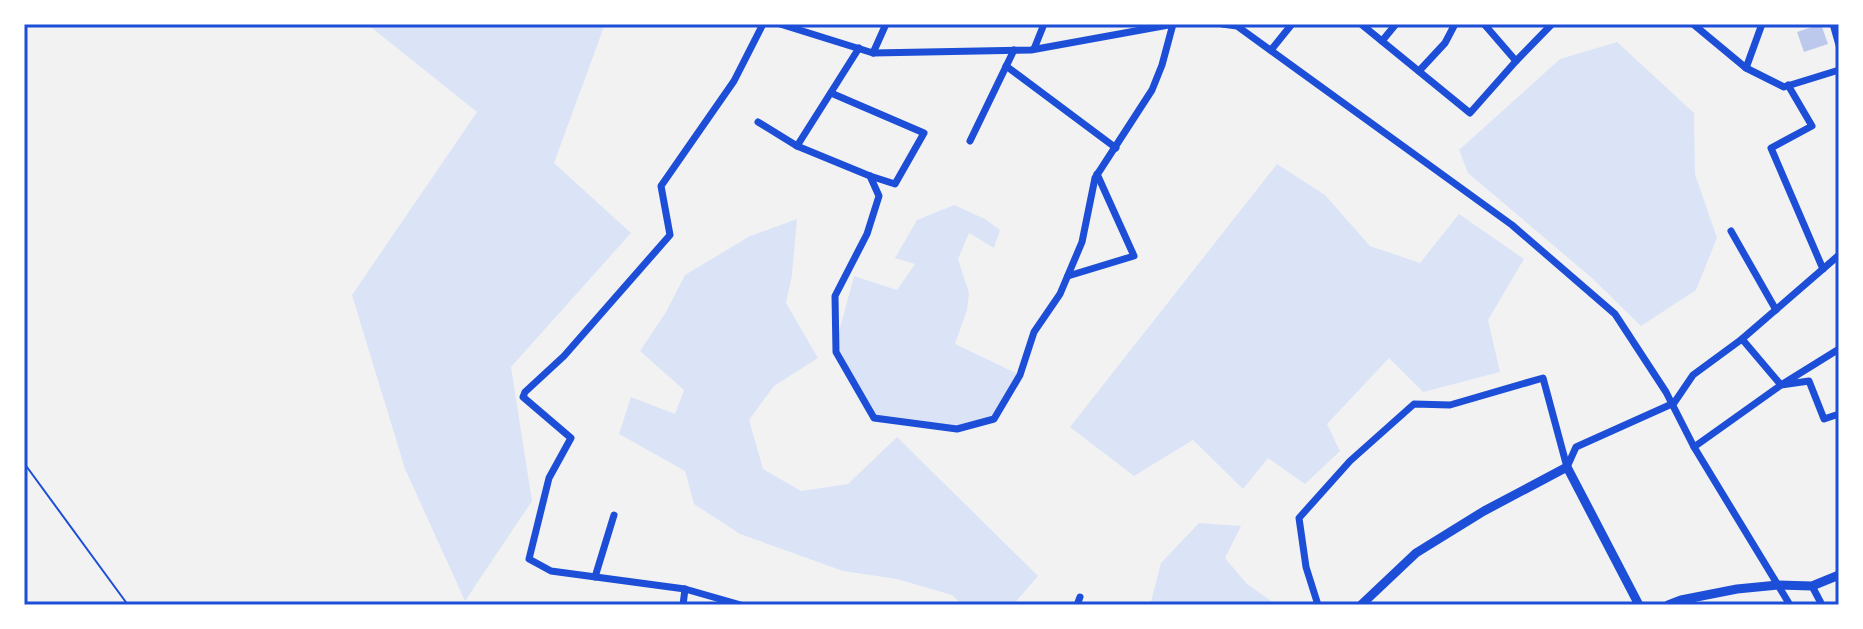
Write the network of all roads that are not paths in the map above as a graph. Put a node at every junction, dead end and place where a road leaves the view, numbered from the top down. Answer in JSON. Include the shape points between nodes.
{"nodes":[{"id":1,"x":763,"y":24,"type":"edge"},
{"id":2,"x":780,"y":24,"type":"edge"},
{"id":3,"x":886,"y":24,"type":"edge"},
{"id":4,"x":1044,"y":24,"type":"edge"},
{"id":5,"x":1174,"y":24,"type":"edge"},
{"id":6,"x":1222,"y":24,"type":"edge"},
{"id":7,"x":1292,"y":24,"type":"edge"},
{"id":8,"x":1361,"y":24,"type":"edge"},
{"id":9,"x":1396,"y":24,"type":"edge"},
{"id":10,"x":1455,"y":24,"type":"edge"},
{"id":11,"x":1484,"y":24,"type":"edge"},
{"id":12,"x":1552,"y":24,"type":"edge"},
{"id":13,"x":1693,"y":24,"type":"edge"},
{"id":14,"x":1762,"y":24,"type":"edge"},
{"id":15,"x":1833,"y":24,"type":"edge"},
{"id":16,"x":1382,"y":41,"type":"junction"},
{"id":17,"x":1839,"y":45,"type":"edge"},
{"id":18,"x":859,"y":48,"type":"junction"},
{"id":19,"x":1034,"y":49,"type":"junction"},
{"id":20,"x":1014,"y":50,"type":"junction"},
{"id":21,"x":1271,"y":50,"type":"junction"},
{"id":22,"x":873,"y":53,"type":"junction"},
{"id":23,"x":1516,"y":61,"type":"junction"},
{"id":24,"x":1006,"y":66,"type":"junction"},
{"id":25,"x":1746,"y":68,"type":"junction"},
{"id":26,"x":1839,"y":70,"type":"edge"},
{"id":27,"x":1419,"y":71,"type":"junction"},
{"id":28,"x":1788,"y":85,"type":"junction"},
{"id":29,"x":831,"y":93,"type":"junction"},
{"id":30,"x":758,"y":122,"type":"dead end"},
{"id":31,"x":970,"y":141,"type":"dead end"},
{"id":32,"x":797,"y":146,"type":"junction"},
{"id":33,"x":1116,"y":148,"type":"junction"},
{"id":34,"x":1097,"y":174,"type":"junction"},
{"id":35,"x":870,"y":176,"type":"junction"},
{"id":36,"x":1731,"y":231,"type":"dead end"},
{"id":37,"x":1839,"y":256,"type":"edge"},
{"id":38,"x":1823,"y":269,"type":"junction"},
{"id":39,"x":1068,"y":276,"type":"junction"},
{"id":40,"x":1776,"y":310,"type":"junction"},
{"id":41,"x":1742,"y":339,"type":"junction"},
{"id":42,"x":1839,"y":349,"type":"edge"},
{"id":43,"x":1781,"y":385,"type":"junction"},
{"id":44,"x":1671,"y":404,"type":"junction"},
{"id":45,"x":1839,"y":414,"type":"edge"},
{"id":46,"x":1694,"y":447,"type":"junction"},
{"id":47,"x":1567,"y":467,"type":"junction"},
{"id":48,"x":614,"y":515,"type":"dead end"},
{"id":49,"x":1839,"y":575,"type":"edge"},
{"id":50,"x":595,"y":577,"type":"junction"},
{"id":51,"x":1778,"y":585,"type":"junction"},
{"id":52,"x":1812,"y":586,"type":"junction"},
{"id":53,"x":685,"y":589,"type":"junction"},
{"id":54,"x":683,"y":605,"type":"edge"},
{"id":55,"x":741,"y":605,"type":"edge"},
{"id":56,"x":1318,"y":605,"type":"edge"},
{"id":57,"x":1361,"y":605,"type":"edge"},
{"id":58,"x":1639,"y":605,"type":"edge"},
{"id":59,"x":1668,"y":605,"type":"edge"},
{"id":60,"x":1790,"y":605,"type":"edge"},
{"id":61,"x":1822,"y":605,"type":"edge"}],
"edges":[{"from":1,"to":50,"type":"street","via":[[734,81],[661,186],[670,235],[523,397],[571,438],[549,478],[529,559],[551,571]]},
{"from":2,"to":18,"type":"street"},
{"from":3,"to":22,"type":"street"},
{"from":4,"to":19,"type":"street"},
{"from":5,"to":19,"type":"street"},
{"from":5,"to":33,"type":"street","via":[[1152,90]]},
{"from":6,"to":21,"type":"street","via":[[1237,26]]},
{"from":7,"to":21,"type":"street"},
{"from":8,"to":16,"type":"street"},
{"from":9,"to":16,"type":"street"},
{"from":10,"to":27,"type":"street"},
{"from":11,"to":23,"type":"street"},
{"from":12,"to":23,"type":"street"},
{"from":13,"to":25,"type":"street"},
{"from":14,"to":25,"type":"street"},
{"from":15,"to":17,"type":"street"},
{"from":16,"to":27,"type":"street"},
{"from":18,"to":22,"type":"street"},
{"from":18,"to":29,"type":"street"},
{"from":19,"to":20,"type":"street"},
{"from":20,"to":22,"type":"street"},
{"from":20,"to":24,"type":"street"},
{"from":21,"to":44,"type":"street","via":[[1512,225],[1615,314]]},
{"from":23,"to":27,"type":"street","via":[[1470,113]]},
{"from":24,"to":31,"type":"street"},
{"from":24,"to":33,"type":"street"},
{"from":25,"to":28,"type":"street"},
{"from":26,"to":28,"type":"street"},
{"from":28,"to":38,"type":"street","via":[[1812,126],[1771,148]]},
{"from":29,"to":32,"type":"street"},
{"from":29,"to":35,"type":"street","via":[[924,133],[895,184]]},
{"from":30,"to":32,"type":"street"},
{"from":32,"to":35,"type":"street"},
{"from":33,"to":34,"type":"street"},
{"from":34,"to":39,"type":"street","via":[[1082,242]]},
{"from":34,"to":39,"type":"street","via":[[1134,256]]},
{"from":35,"to":39,"type":"street","via":[[879,196],[867,234],[835,296],[836,352],[874,418],[957,429],[994,419],[1020,375],[1034,332]]},
{"from":36,"to":40,"type":"street"},
{"from":37,"to":38,"type":"street"},
{"from":38,"to":40,"type":"street"},
{"from":40,"to":41,"type":"street"},
{"from":41,"to":43,"type":"street"},
{"from":41,"to":44,"type":"street","via":[[1693,375]]},
{"from":42,"to":43,"type":"street"},
{"from":43,"to":45,"type":"street","via":[[1809,381],[1824,419]]},
{"from":43,"to":46,"type":"street"},
{"from":44,"to":46,"type":"street"},
{"from":44,"to":47,"type":"street","via":[[1576,447]]},
{"from":46,"to":51,"type":"street"},
{"from":47,"to":56,"type":"street","via":[[1543,378],[1450,405],[1414,404],[1350,461],[1299,518]]},
{"from":47,"to":57,"type":"street","via":[[1416,553]]},
{"from":47,"to":58,"type":"street"},
{"from":48,"to":50,"type":"street"},
{"from":49,"to":52,"type":"street"},
{"from":50,"to":53,"type":"street"},
{"from":51,"to":52,"type":"street"},
{"from":51,"to":59,"type":"street"},
{"from":51,"to":60,"type":"street"},
{"from":52,"to":61,"type":"street"},
{"from":53,"to":54,"type":"street"},
{"from":53,"to":55,"type":"street"}]}
